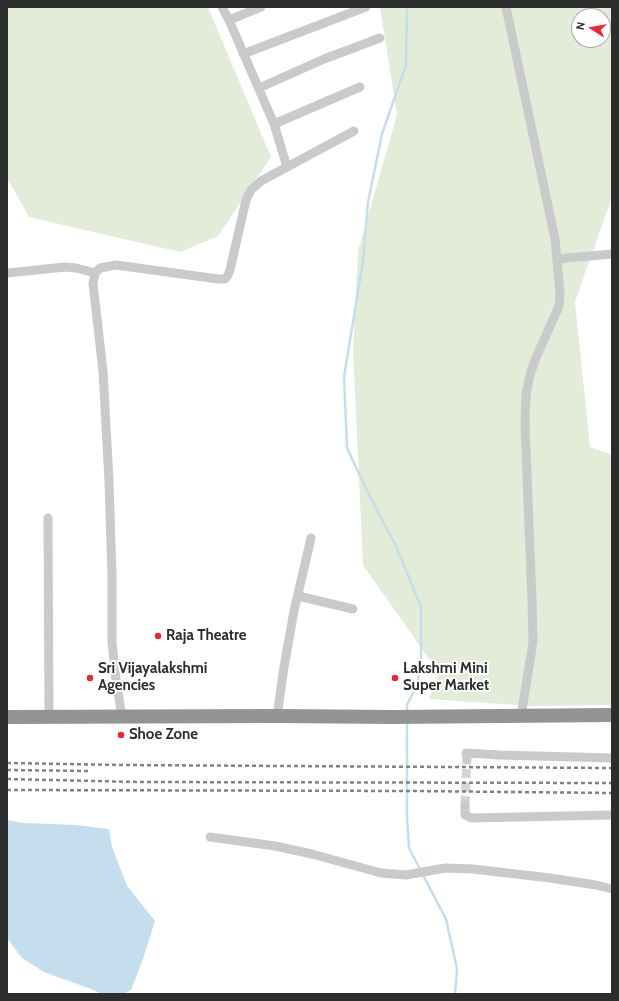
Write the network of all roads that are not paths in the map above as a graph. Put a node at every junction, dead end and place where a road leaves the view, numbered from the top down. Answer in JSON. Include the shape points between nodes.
{"nodes":[{"id":1,"x":222,"y":7,"type":"edge"},
{"id":2,"x":261,"y":7,"type":"edge"},
{"id":3,"x":366,"y":7,"type":"edge"},
{"id":4,"x":506,"y":7,"type":"edge"},
{"id":5,"x":229,"y":20,"type":"junction"},
{"id":6,"x":380,"y":38,"type":"dead end"},
{"id":7,"x":243,"y":54,"type":"junction"},
{"id":8,"x":360,"y":87,"type":"dead end"},
{"id":9,"x":260,"y":88,"type":"junction"},
{"id":10,"x":274,"y":124,"type":"junction"},
{"id":11,"x":354,"y":131,"type":"dead end"},
{"id":12,"x":287,"y":167,"type":"junction"},
{"id":13,"x":612,"y":254,"type":"edge"},
{"id":14,"x":557,"y":259,"type":"junction"},
{"id":15,"x":7,"y":273,"type":"edge"},
{"id":16,"x":95,"y":273,"type":"junction"},
{"id":17,"x":48,"y":518,"type":"dead end"},
{"id":18,"x":311,"y":538,"type":"dead end"},
{"id":19,"x":298,"y":596,"type":"junction"},
{"id":20,"x":353,"y":608,"type":"dead end"},
{"id":21,"x":612,"y":715,"type":"edge"},
{"id":22,"x":277,"y":716,"type":"junction"},
{"id":23,"x":521,"y":716,"type":"junction"},
{"id":24,"x":7,"y":717,"type":"edge"},
{"id":25,"x":49,"y":717,"type":"junction"},
{"id":26,"x":122,"y":717,"type":"junction"},
{"id":27,"x":612,"y":758,"type":"edge"},
{"id":28,"x":467,"y":759,"type":"dead end"},
{"id":29,"x":465,"y":805,"type":"tunnel mouth"},
{"id":30,"x":612,"y":815,"type":"edge"},
{"id":31,"x":210,"y":837,"type":"dead end"},
{"id":32,"x":612,"y":889,"type":"edge"}],
"edges":[{"from":1,"to":5,"type":"street"},
{"from":2,"to":5,"type":"street"},
{"from":3,"to":7,"type":"street"},
{"from":4,"to":14,"type":"street","via":[[546,194]]},
{"from":5,"to":7,"type":"street"},
{"from":6,"to":9,"type":"street","via":[[324,59]]},
{"from":7,"to":9,"type":"street"},
{"from":8,"to":10,"type":"street"},
{"from":9,"to":10,"type":"street"},
{"from":10,"to":12,"type":"street"},
{"from":11,"to":12,"type":"street"},
{"from":12,"to":16,"type":"street","via":[[251,190],[246,200],[230,270],[225,278],[116,265],[100,268]]},
{"from":13,"to":14,"type":"street"},
{"from":14,"to":23,"type":"street","via":[[559,306],[535,360],[526,394],[525,434],[533,642]]},
{"from":15,"to":16,"type":"street","via":[[64,267]]},
{"from":16,"to":26,"type":"street","via":[[93,284],[103,371],[109,481],[112,642]]},
{"from":17,"to":25,"type":"street"},
{"from":18,"to":19,"type":"street"},
{"from":19,"to":20,"type":"street"},
{"from":19,"to":22,"type":"street"},
{"from":21,"to":23,"type":"highway"},
{"from":22,"to":23,"type":"highway"},
{"from":22,"to":26,"type":"highway"},
{"from":24,"to":25,"type":"highway"},
{"from":25,"to":26,"type":"highway"},
{"from":27,"to":28,"type":"street","via":[[466,753]]},
{"from":29,"to":30,"type":"street","via":[[465,815],[471,818]]},
{"from":31,"to":32,"type":"street","via":[[290,849],[381,873],[406,875],[446,868],[473,869],[550,878]]}]}
